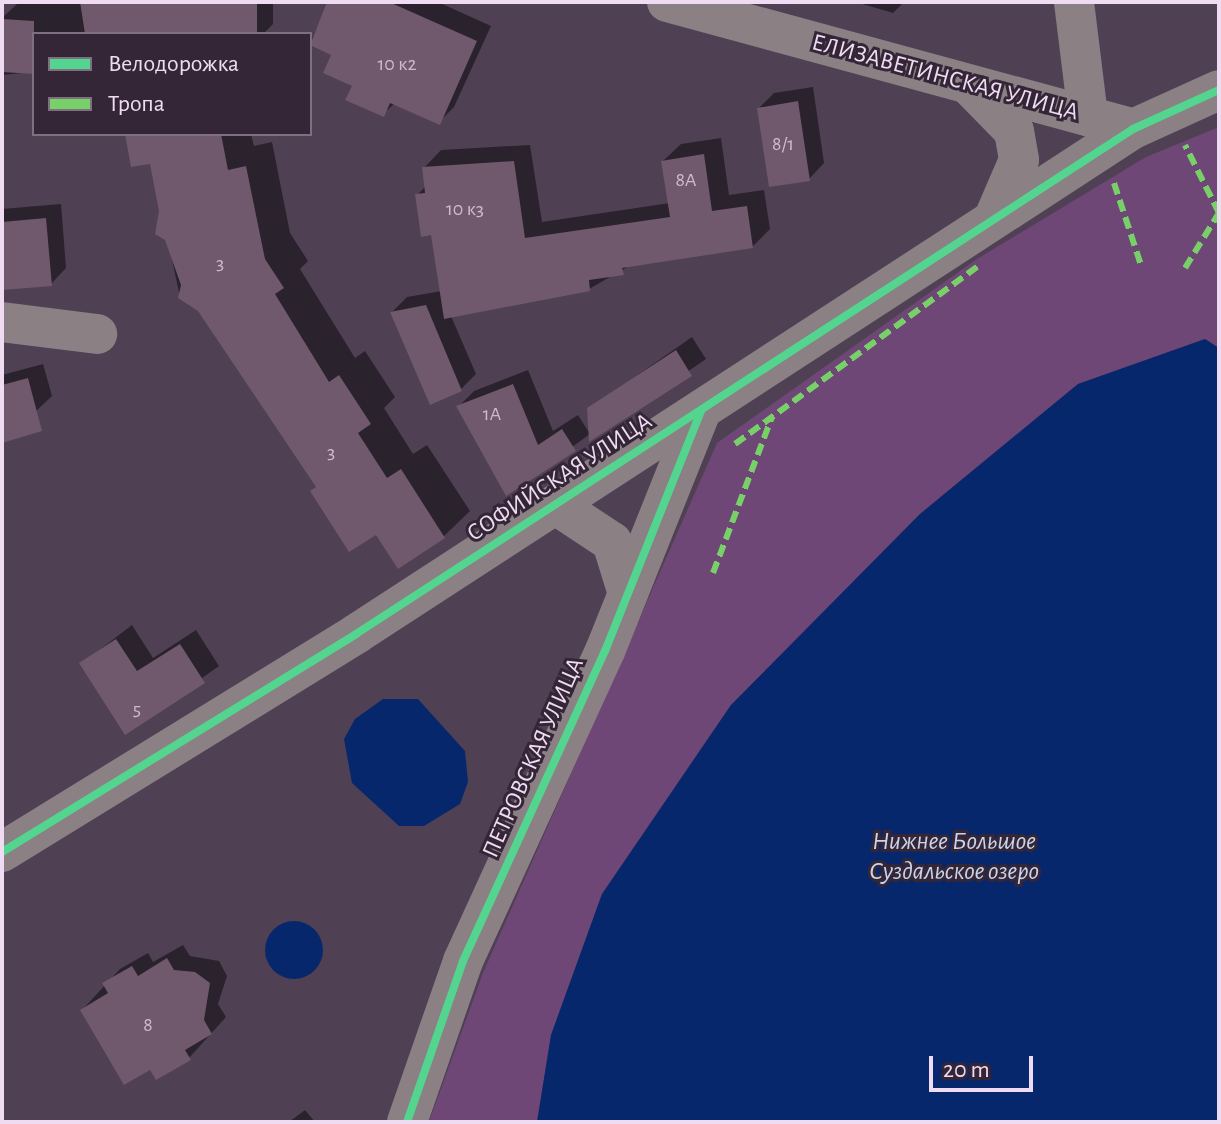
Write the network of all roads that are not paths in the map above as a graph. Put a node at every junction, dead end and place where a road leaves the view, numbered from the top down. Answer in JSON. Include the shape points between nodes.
{"nodes":[{"id":1,"x":667,"y":2,"type":"edge"},
{"id":2,"x":1074,"y":2,"type":"edge"},
{"id":3,"x":966,"y":83,"type":"junction"},
{"id":4,"x":1219,"y":90,"type":"edge"},
{"id":5,"x":1088,"y":116,"type":"junction"},
{"id":6,"x":1133,"y":129,"type":"junction"},
{"id":7,"x":993,"y":220,"type":"junction"},
{"id":8,"x":2,"y":322,"type":"edge"},
{"id":9,"x":97,"y":334,"type":"dead end"},
{"id":10,"x":701,"y":411,"type":"junction"},
{"id":11,"x":556,"y":505,"type":"junction"},
{"id":12,"x":628,"y":594,"type":"junction"},
{"id":13,"x":2,"y":852,"type":"edge"},
{"id":14,"x":407,"y":1122,"type":"edge"}],
"edges":[{"from":1,"to":3,"type":"street","name":"ЕЛИЗАВЕТИНСКАЯ УЛИЦА"},
{"from":2,"to":5,"type":"street"},
{"from":3,"to":5,"type":"street","name":"ЕЛИЗАВЕТИНСКАЯ УЛИЦА"},
{"from":3,"to":7,"type":"street","via":[[1014,131],[1019,160]]},
{"from":4,"to":6,"type":"street"},
{"from":5,"to":6,"type":"street","name":"ЕЛИЗАВЕТИНСКАЯ УЛИЦА"},
{"from":6,"to":7,"type":"street","name":"СОФИЙСКАЯ УЛИЦА"},
{"from":7,"to":10,"type":"street","name":"СОФИЙСКАЯ УЛИЦА"},
{"from":8,"to":9,"type":"street"},
{"from":10,"to":11,"type":"street","name":"СОФИЙСКАЯ УЛИЦА"},
{"from":10,"to":12,"type":"street","name":"ПЕТРОВСКАЯ УЛИЦА"},
{"from":11,"to":12,"type":"street","via":[[612,542]]},
{"from":11,"to":13,"type":"street","name":"СОФИЙСКАЯ УЛИЦА"},
{"from":12,"to":14,"type":"street","name":"ПЕТРОВСКАЯ УЛИЦА","via":[[463,961]]}]}
